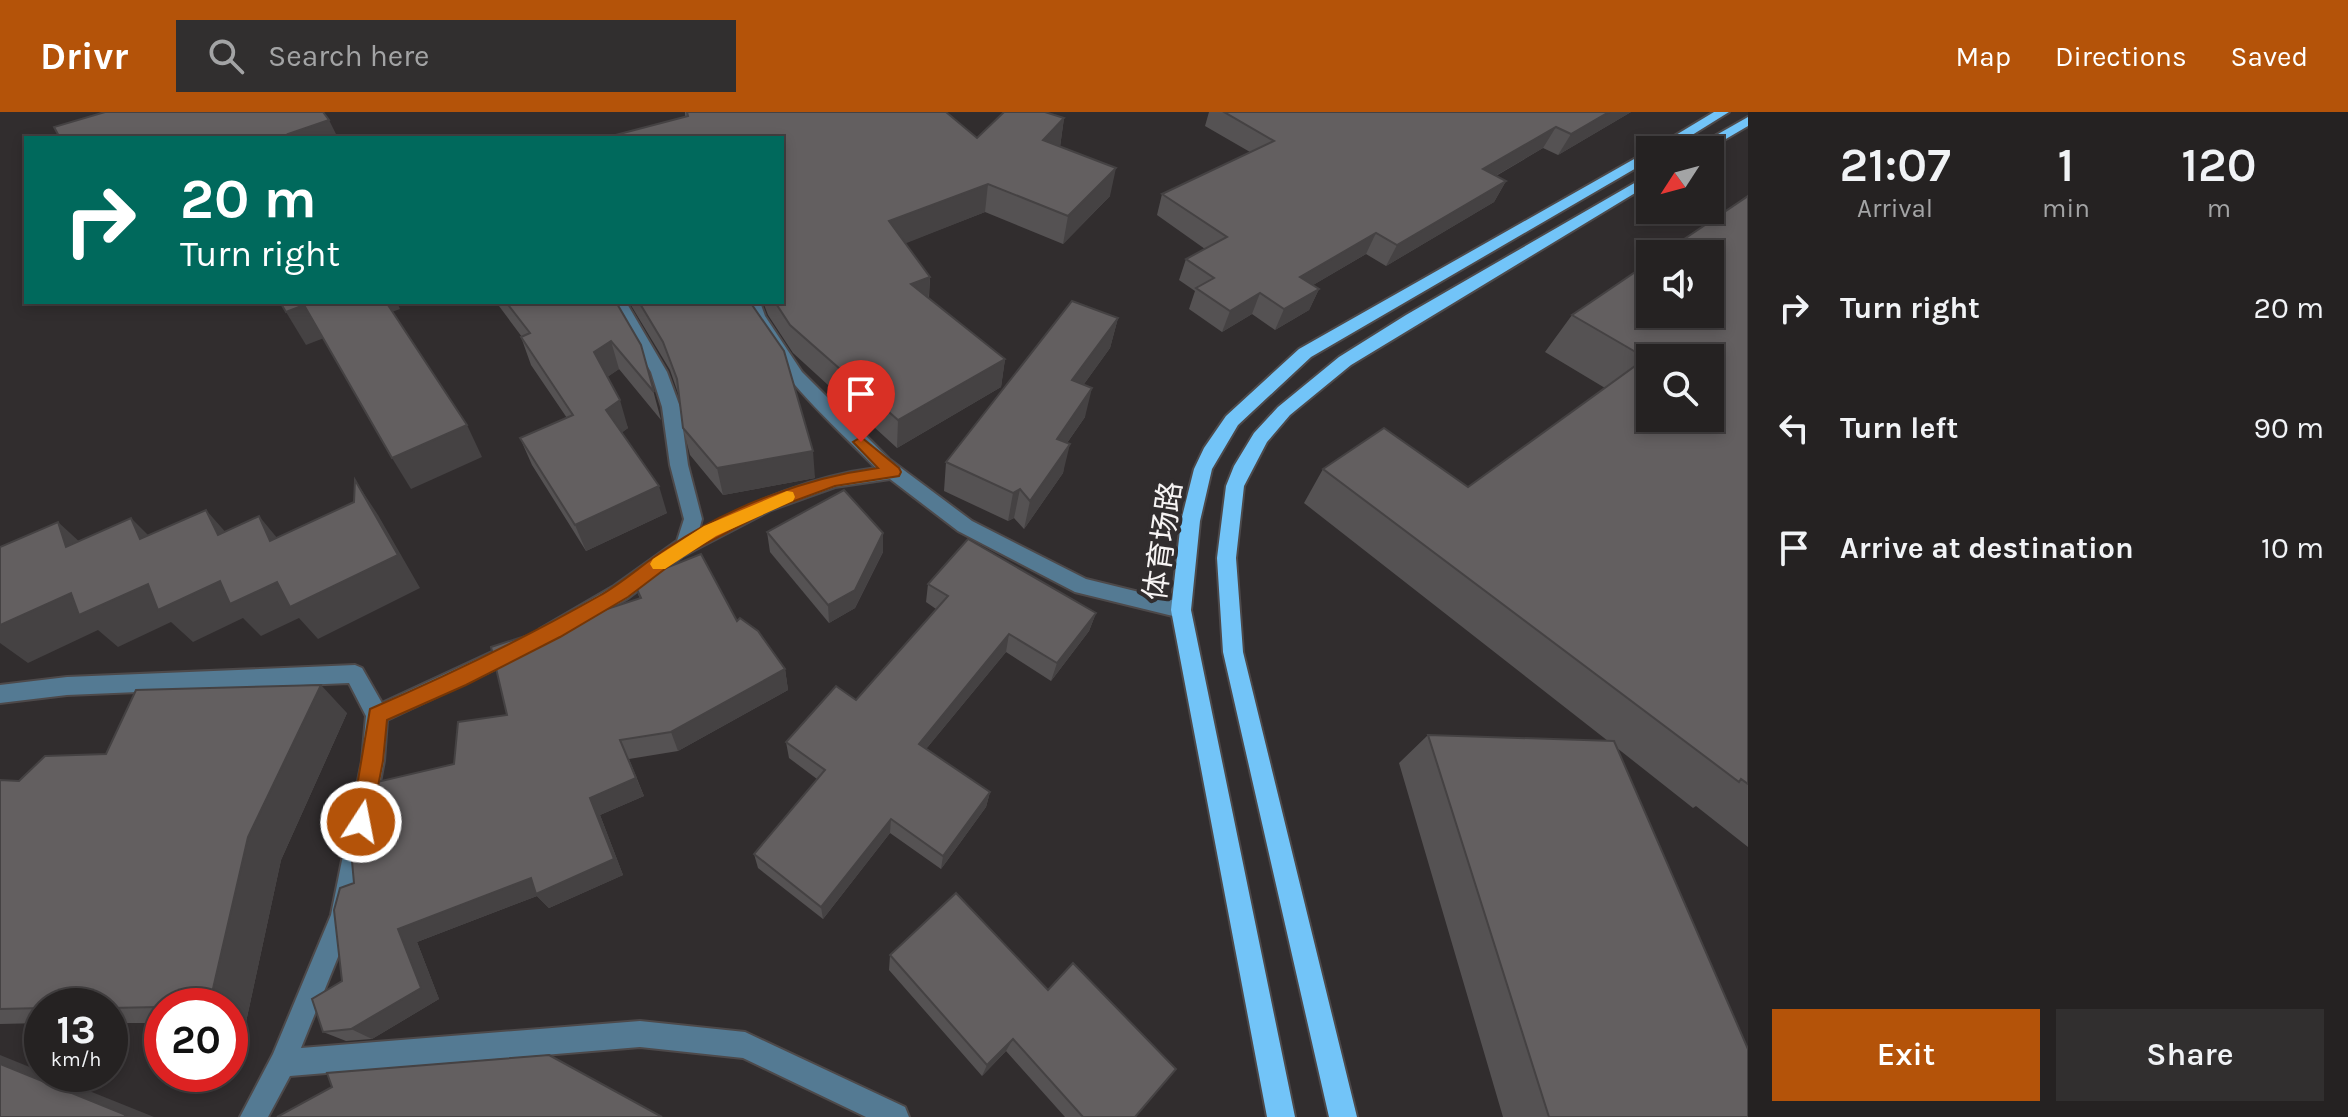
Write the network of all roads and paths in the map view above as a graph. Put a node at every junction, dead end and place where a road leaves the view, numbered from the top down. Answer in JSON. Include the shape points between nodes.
{"nodes":[{"id":1,"x":1723,"y":112,"type":"edge"},
{"id":2,"x":1748,"y":121,"type":"edge"},
{"id":3,"x":1682,"y":136,"type":"edge"},
{"id":4,"x":1722,"y":136,"type":"edge"},
{"id":5,"x":1636,"y":162,"type":"edge"},
{"id":6,"x":1636,"y":186,"type":"edge"},
{"id":7,"x":619,"y":304,"type":"edge"},
{"id":8,"x":753,"y":304,"type":"edge"},
{"id":9,"x":893,"y":472,"type":"junction"},
{"id":10,"x":686,"y":545,"type":"junction"},
{"id":11,"x":1181,"y":610,"type":"junction"},
{"id":12,"x":0,"y":694,"type":"edge"},
{"id":13,"x":377,"y":715,"type":"junction"},
{"id":14,"x":282,"y":1063,"type":"junction"},
{"id":15,"x":254,"y":1117,"type":"edge"},
{"id":16,"x":895,"y":1117,"type":"edge"},
{"id":17,"x":1281,"y":1117,"type":"edge"},
{"id":18,"x":1343,"y":1117,"type":"edge"}],
"edges":[{"from":1,"to":3,"type":"main road"},
{"from":2,"to":4,"type":"main road"},
{"from":5,"to":11,"type":"main road","name":"体育场路","via":[[1305,353],[1261,389],[1230,423],[1203,466],[1186,549]]},
{"from":6,"to":18,"type":"main road","name":"体育场路","via":[[1377,338],[1278,417],[1243,466],[1231,511],[1228,552],[1233,652]]},
{"from":7,"to":10,"type":"street","via":[[659,372],[671,407],[693,519]]},
{"from":8,"to":9,"type":"street","via":[[796,376]]},
{"from":9,"to":10,"type":"street","via":[[834,480],[764,505]]},
{"from":9,"to":11,"type":"street","via":[[965,526],[1082,586]]},
{"from":10,"to":13,"type":"street","via":[[554,631]]},
{"from":11,"to":17,"type":"main road","name":"体育场路"},
{"from":12,"to":13,"type":"street","via":[[67,686],[355,674]]},
{"from":13,"to":14,"type":"street","via":[[343,915]]},
{"from":14,"to":15,"type":"street"},
{"from":14,"to":16,"type":"street","via":[[640,1034],[745,1045]]}]}
